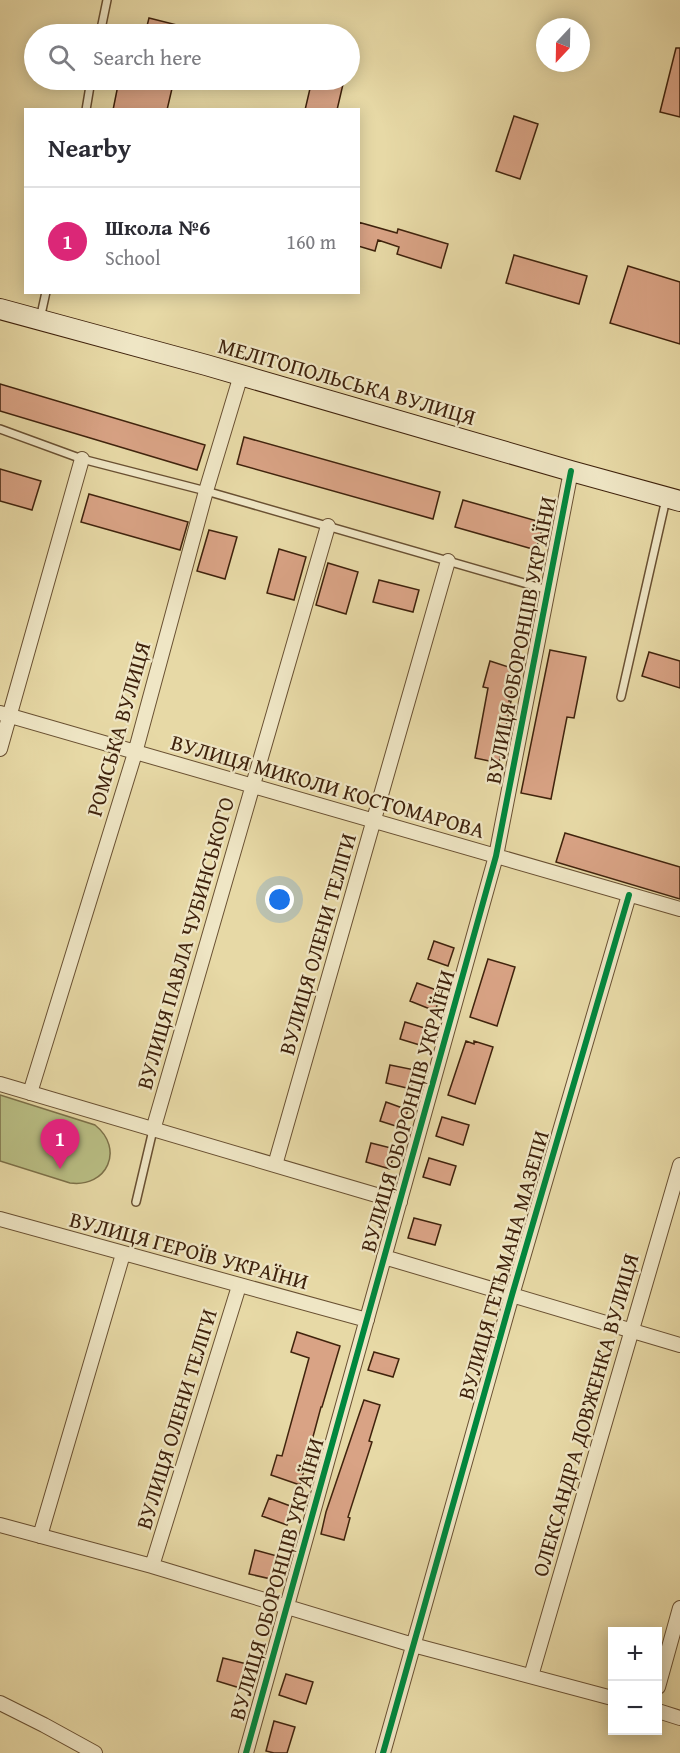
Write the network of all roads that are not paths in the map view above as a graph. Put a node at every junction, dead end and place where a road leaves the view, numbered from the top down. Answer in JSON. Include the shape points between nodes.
{"nodes":[{"id":1,"x":107,"y":0,"type":"edge"},
{"id":2,"x":102,"y":24,"type":"edge"},
{"id":3,"x":89,"y":90,"type":"edge"},
{"id":4,"x":86,"y":108,"type":"edge"},
{"id":5,"x":46,"y":294,"type":"edge"},
{"id":6,"x":0,"y":309,"type":"edge"},
{"id":7,"x":40,"y":320,"type":"junction"},
{"id":8,"x":241,"y":375,"type":"junction"},
{"id":9,"x":0,"y":429,"type":"edge"},
{"id":10,"x":82,"y":459,"type":"junction"},
{"id":11,"x":571,"y":471,"type":"junction"},
{"id":12,"x":206,"y":491,"type":"junction"},
{"id":13,"x":673,"y":499,"type":"edge"},
{"id":14,"x":328,"y":526,"type":"junction"},
{"id":15,"x":448,"y":561,"type":"junction"},
{"id":16,"x":548,"y":590,"type":"junction"},
{"id":17,"x":621,"y":697,"type":"dead end"},
{"id":18,"x":5,"y":714,"type":"edge"},
{"id":19,"x":0,"y":749,"type":"edge"},
{"id":20,"x":135,"y":753,"type":"junction"},
{"id":21,"x":252,"y":786,"type":"junction"},
{"id":22,"x":374,"y":821,"type":"junction"},
{"id":23,"x":496,"y":856,"type":"junction"},
{"id":24,"x":629,"y":895,"type":"junction"},
{"id":25,"x":680,"y":909,"type":"edge"},
{"id":26,"x":0,"y":1084,"type":"edge"},
{"id":27,"x":30,"y":1093,"type":"junction"},
{"id":28,"x":153,"y":1130,"type":"junction"},
{"id":29,"x":275,"y":1165,"type":"junction"},
{"id":30,"x":680,"y":1165,"type":"edge"},
{"id":31,"x":136,"y":1202,"type":"dead end"},
{"id":32,"x":400,"y":1202,"type":"junction"},
{"id":33,"x":0,"y":1221,"type":"edge"},
{"id":34,"x":123,"y":1254,"type":"junction"},
{"id":35,"x":384,"y":1257,"type":"junction"},
{"id":36,"x":239,"y":1286,"type":"junction"},
{"id":37,"x":512,"y":1295,"type":"junction"},
{"id":38,"x":367,"y":1320,"type":"junction"},
{"id":39,"x":632,"y":1330,"type":"junction"},
{"id":40,"x":680,"y":1344,"type":"edge"},
{"id":41,"x":0,"y":1525,"type":"edge"},
{"id":42,"x":40,"y":1536,"type":"junction"},
{"id":43,"x":152,"y":1566,"type":"junction"},
{"id":44,"x":287,"y":1607,"type":"junction"},
{"id":45,"x":680,"y":1608,"type":"edge"},
{"id":46,"x":413,"y":1646,"type":"junction"},
{"id":47,"x":531,"y":1677,"type":"junction"},
{"id":48,"x":659,"y":1681,"type":"edge"},
{"id":49,"x":608,"y":1697,"type":"edge"},
{"id":50,"x":0,"y":1703,"type":"edge"},
{"id":51,"x":662,"y":1713,"type":"edge"},
{"id":52,"x":680,"y":1718,"type":"edge"},
{"id":53,"x":95,"y":1753,"type":"edge"},
{"id":54,"x":246,"y":1753,"type":"edge"},
{"id":55,"x":383,"y":1753,"type":"edge"}],
"edges":[{"from":1,"to":2,"type":"lane"},
{"from":3,"to":4,"type":"lane"},
{"from":5,"to":7,"type":"lane"},
{"from":6,"to":7,"type":"main road","name":"МЕЛІТОПОЛЬСЬКА ВУЛИЦЯ"},
{"from":7,"to":8,"type":"main road","name":"МЕЛІТОПОЛЬСЬКА ВУЛИЦЯ"},
{"from":8,"to":11,"type":"main road","name":"МЕЛІТОПОЛЬСЬКА ВУЛИЦЯ"},
{"from":8,"to":12,"type":"street","name":"РОМСЬКА ВУЛИЦЯ"},
{"from":9,"to":10,"type":"lane"},
{"from":10,"to":12,"type":"lane"},
{"from":10,"to":18,"type":"street"},
{"from":11,"to":13,"type":"main road","name":"МЕЛІТОПОЛЬСЬКА ВУЛИЦЯ"},
{"from":11,"to":16,"type":"street","name":"ВУЛИЦЯ ОБОРОНЦІВ УКРАЇНИ"},
{"from":12,"to":14,"type":"lane"},
{"from":12,"to":20,"type":"street","name":"РОМСЬКА ВУЛИЦЯ"},
{"from":13,"to":17,"type":"lane"},
{"from":14,"to":15,"type":"lane"},
{"from":14,"to":21,"type":"street","name":"ВУЛИЦЯ ПАВЛА ЧУБИНСЬКОГО"},
{"from":15,"to":16,"type":"lane"},
{"from":15,"to":22,"type":"street","name":"ВУЛИЦЯ ОЛЕНИ ТЕЛІГИ"},
{"from":16,"to":23,"type":"street","name":"ВУЛИЦЯ ОБОРОНЦІВ УКРАЇНИ"},
{"from":18,"to":19,"type":"street"},
{"from":18,"to":20,"type":"street","name":"ВУЛИЦЯ МИКОЛИ КОСТОМАРОВА"},
{"from":20,"to":21,"type":"street","name":"ВУЛИЦЯ МИКОЛИ КОСТОМАРОВА"},
{"from":20,"to":27,"type":"street","name":"РОМСЬКА ВУЛИЦЯ"},
{"from":21,"to":22,"type":"street","name":"ВУЛИЦЯ МИКОЛИ КОСТОМАРОВА"},
{"from":21,"to":28,"type":"street","name":"ВУЛИЦЯ ПАВЛА ЧУБИНСЬКОГО"},
{"from":22,"to":23,"type":"street","name":"ВУЛИЦЯ МИКОЛИ КОСТОМАРОВА"},
{"from":22,"to":29,"type":"street","name":"ВУЛИЦЯ ОЛЕНИ ТЕЛІГИ"},
{"from":23,"to":24,"type":"street","name":"ВУЛИЦЯ МИКОЛИ КОСТОМАРОВА"},
{"from":23,"to":32,"type":"street","name":"ВУЛИЦЯ ОБОРОНЦІВ УКРАЇНИ"},
{"from":24,"to":25,"type":"street","name":"ВУЛИЦЯ МИКОЛИ КОСТОМАРОВА"},
{"from":24,"to":37,"type":"street","name":"ВУЛИЦЯ ГЕТЬМАНА МАЗЕПИ"},
{"from":26,"to":27,"type":"street"},
{"from":27,"to":28,"type":"street"},
{"from":28,"to":29,"type":"street"},
{"from":28,"to":31,"type":"lane"},
{"from":29,"to":32,"type":"street"},
{"from":30,"to":39,"type":"street","name":"ОЛЕКСАНДРА ДОВЖЕНКА ВУЛИЦЯ"},
{"from":32,"to":35,"type":"street","name":"ВУЛИЦЯ ОБОРОНЦІВ УКРАЇНИ"},
{"from":33,"to":34,"type":"street","name":"ВУЛИЦЯ ГЕРОЇВ УКРАЇНИ"},
{"from":34,"to":36,"type":"street","name":"ВУЛИЦЯ ГЕРОЇВ УКРАЇНИ"},
{"from":34,"to":42,"type":"street"},
{"from":35,"to":37,"type":"street"},
{"from":35,"to":38,"type":"street","name":"ВУЛИЦЯ ОБОРОНЦІВ УКРАЇНИ"},
{"from":36,"to":38,"type":"street","name":"ВУЛИЦЯ ГЕРОЇВ УКРАЇНИ"},
{"from":36,"to":43,"type":"street","name":"ВУЛИЦЯ ОЛЕНИ ТЕЛІГИ"},
{"from":37,"to":39,"type":"street"},
{"from":37,"to":46,"type":"street","name":"ВУЛИЦЯ ГЕТЬМАНА МАЗЕПИ"},
{"from":38,"to":44,"type":"street","name":"ВУЛИЦЯ ОБОРОНЦІВ УКРАЇНИ"},
{"from":39,"to":40,"type":"street"},
{"from":39,"to":47,"type":"street","name":"ОЛЕКСАНДРА ДОВЖЕНКА ВУЛИЦЯ"},
{"from":41,"to":42,"type":"street"},
{"from":42,"to":43,"type":"street"},
{"from":43,"to":44,"type":"street"},
{"from":44,"to":46,"type":"street"},
{"from":44,"to":54,"type":"street","name":"ВУЛИЦЯ ОБОРОНЦІВ УКРАЇНИ"},
{"from":45,"to":48,"type":"street"},
{"from":46,"to":47,"type":"street"},
{"from":46,"to":55,"type":"street","name":"ВУЛИЦЯ ГЕТЬМАНА МАЗЕПИ"},
{"from":47,"to":49,"type":"street"},
{"from":50,"to":53,"type":"street"},
{"from":51,"to":52,"type":"street"}]}
